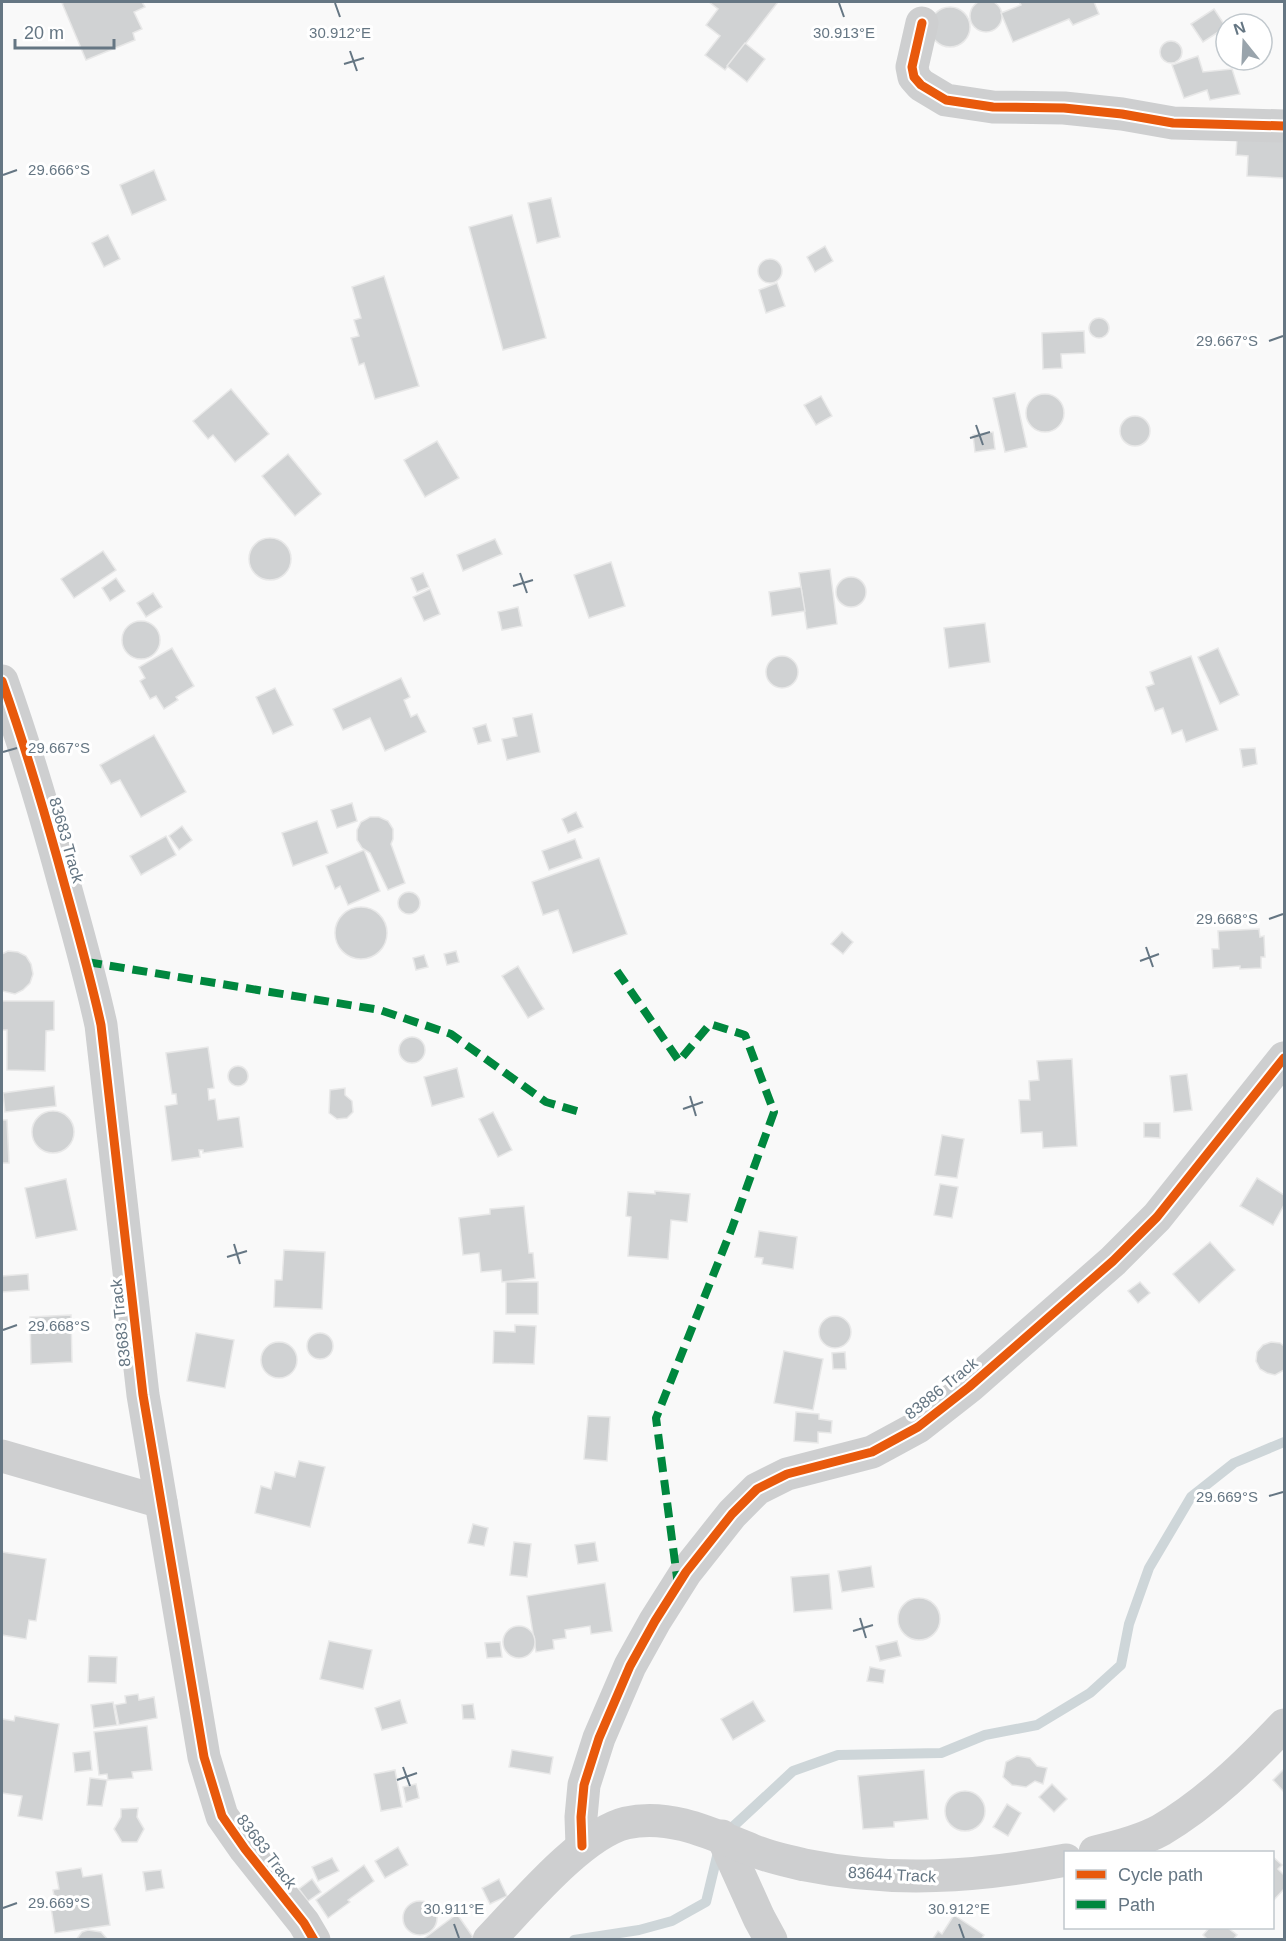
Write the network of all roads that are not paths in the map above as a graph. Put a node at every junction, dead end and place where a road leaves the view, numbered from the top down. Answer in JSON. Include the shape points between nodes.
{"nodes":[{"id":1,"x":922,"y":23,"type":"dead end"},
{"id":2,"x":1284,"y":126,"type":"edge"},
{"id":3,"x":2,"y":681,"type":"edge"},
{"id":4,"x":1284,"y":1058,"type":"edge"},
{"id":5,"x":2,"y":1456,"type":"edge"},
{"id":6,"x":161,"y":1502,"type":"junction"},
{"id":7,"x":1284,"y":1725,"type":"edge"},
{"id":8,"x":722,"y":1836,"type":"junction"},
{"id":9,"x":582,"y":1846,"type":"junction"},
{"id":10,"x":1099,"y":1851,"type":"edge"},
{"id":11,"x":1064,"y":1860,"type":"edge"},
{"id":12,"x":314,"y":1940,"type":"edge"},
{"id":13,"x":489,"y":1940,"type":"edge"},
{"id":14,"x":771,"y":1940,"type":"edge"}],
"edges":[{"from":1,"to":2,"type":"street","via":[[912,67],[914,77],[929,92],[946,100],[993,107],[1064,108],[1173,123]]},
{"from":3,"to":6,"type":"street","name":"83683 Track","via":[[73,913],[101,1026],[143,1395]]},
{"from":4,"to":9,"type":"street","name":"83886 Track","via":[[1157,1217],[1113,1261],[969,1387],[918,1427],[872,1452],[787,1474],[757,1489],[732,1514],[686,1572],[630,1666],[584,1785]]},
{"from":5,"to":6,"type":"street"},
{"from":6,"to":12,"type":"street","name":"83683 Track","via":[[204,1757],[222,1816]]},
{"from":7,"to":10,"type":"street","via":[[1198,1805],[1159,1831]]},
{"from":8,"to":9,"type":"street","name":"83644 Track","via":[[647,1820],[624,1824]]},
{"from":8,"to":11,"type":"street","name":"83644 Track","via":[[754,1851],[802,1864],[889,1876],[944,1877]]},
{"from":8,"to":14,"type":"street"},
{"from":9,"to":13,"type":"street","name":"83644 Track"}]}
